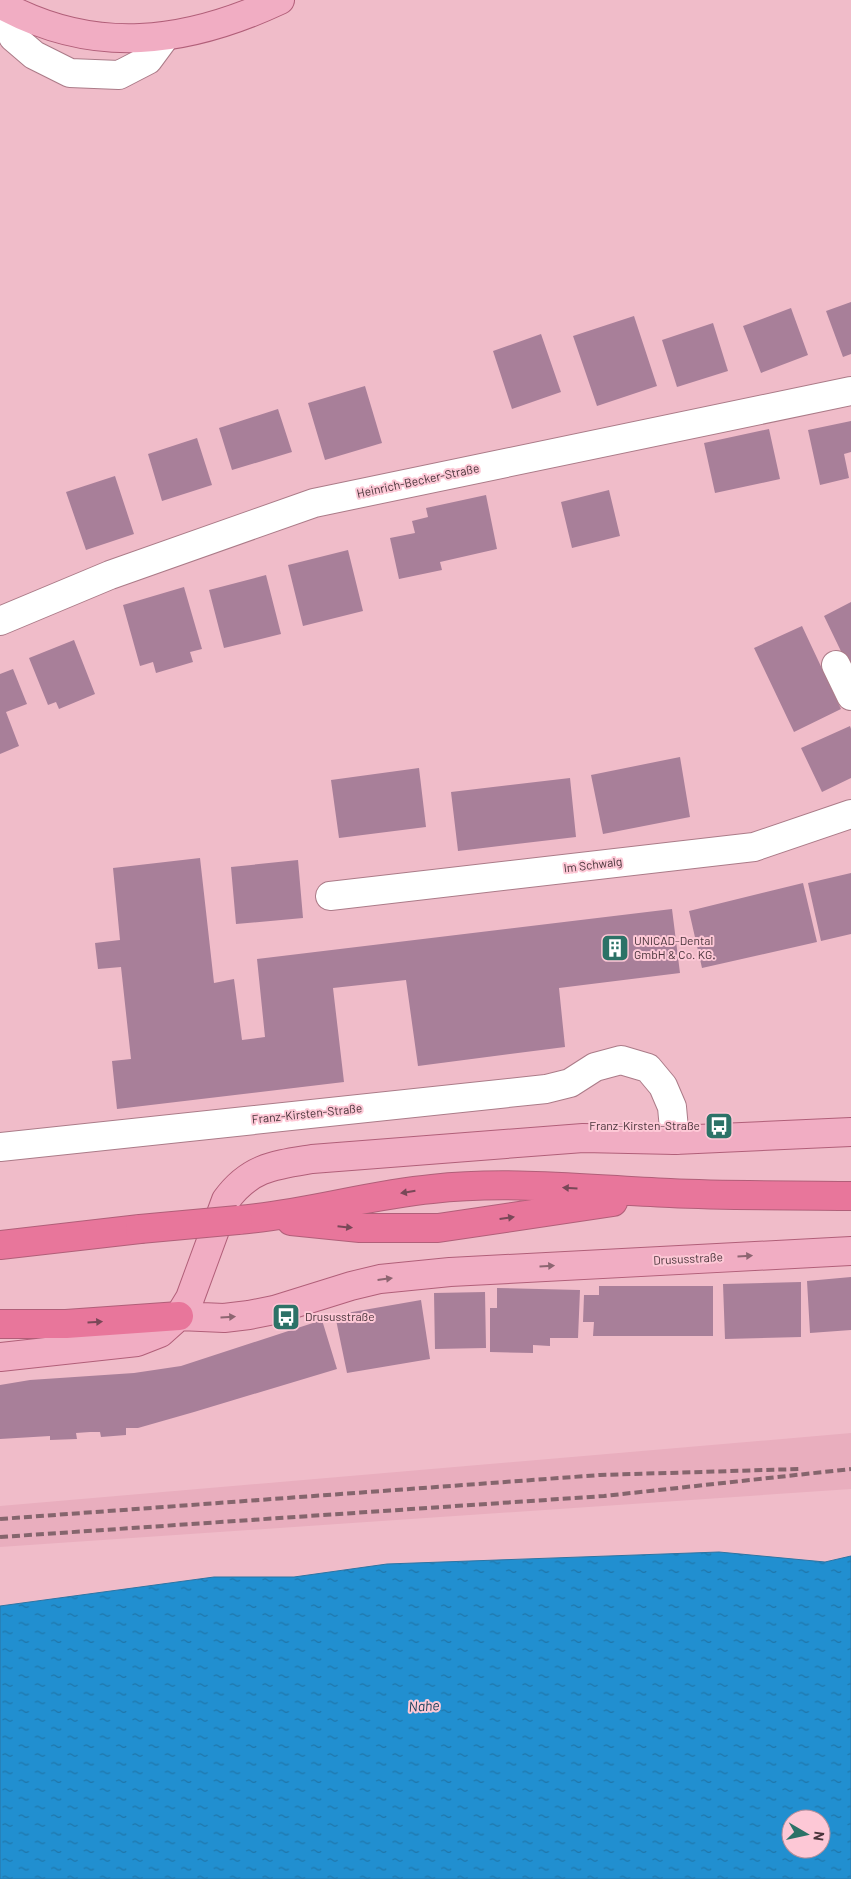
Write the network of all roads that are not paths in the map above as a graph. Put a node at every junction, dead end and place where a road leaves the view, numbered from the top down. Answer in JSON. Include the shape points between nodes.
{"nodes":[{"id":1,"x":280,"y":0,"type":"edge"},
{"id":2,"x":1,"y":4,"type":"edge"},
{"id":3,"x":165,"y":37,"type":"junction"},
{"id":4,"x":851,"y":392,"type":"edge"},
{"id":5,"x":0,"y":621,"type":"edge"},
{"id":6,"x":836,"y":665,"type":"dead end"},
{"id":7,"x":851,"y":696,"type":"edge"},
{"id":8,"x":851,"y":814,"type":"edge"},
{"id":9,"x":330,"y":896,"type":"dead end"},
{"id":10,"x":851,"y":1132,"type":"edge"},
{"id":11,"x":675,"y":1140,"type":"junction"},
{"id":12,"x":0,"y":1147,"type":"edge"},
{"id":13,"x":671,"y":1194,"type":"junction"},
{"id":14,"x":851,"y":1196,"type":"edge"},
{"id":15,"x":261,"y":1218,"type":"junction"},
{"id":16,"x":0,"y":1245,"type":"edge"},
{"id":17,"x":851,"y":1251,"type":"edge"},
{"id":18,"x":179,"y":1316,"type":"junction"},
{"id":19,"x":0,"y":1324,"type":"edge"},
{"id":20,"x":0,"y":1358,"type":"edge"}],
"edges":[{"from":1,"to":3,"type":"main road","via":[[214,26]]},
{"from":2,"to":3,"type":"main road","via":[[39,22],[89,36]]},
{"from":2,"to":3,"type":"street","via":[[13,36],[34,55],[70,73],[119,75],[148,60]]},
{"from":4,"to":5,"type":"street","name":"Heinrich-Becker-Straße","via":[[314,503],[110,575]]},
{"from":6,"to":7,"type":"street"},
{"from":8,"to":9,"type":"street","name":"Im Schwalg","via":[[754,847]]},
{"from":10,"to":11,"type":"main road"},
{"from":11,"to":12,"type":"street","name":"Franz-Kirsten-Straße","via":[[672,1107],[663,1086],[648,1068],[621,1060],[596,1068],[570,1083],[546,1089]]},
{"from":11,"to":18,"type":"main road","via":[[583,1138],[312,1159],[272,1166],[236,1186],[226,1200],[190,1298]]},
{"from":13,"to":14,"type":"highway"},
{"from":13,"to":15,"type":"highway","one_way":true,"via":[[514,1186],[432,1188]]},
{"from":15,"to":13,"type":"highway","one_way":true,"via":[[360,1228],[438,1228]]},
{"from":15,"to":16,"type":"highway","bridge":true},
{"from":18,"to":17,"type":"main road","name":"Drususstraße","one_way":true,"via":[[224,1318],[249,1315],[380,1279],[450,1272]]},
{"from":19,"to":18,"type":"highway","one_way":true,"via":[[66,1324]]},
{"from":18,"to":20,"type":"main road","via":[[160,1333],[137,1342]]}]}
